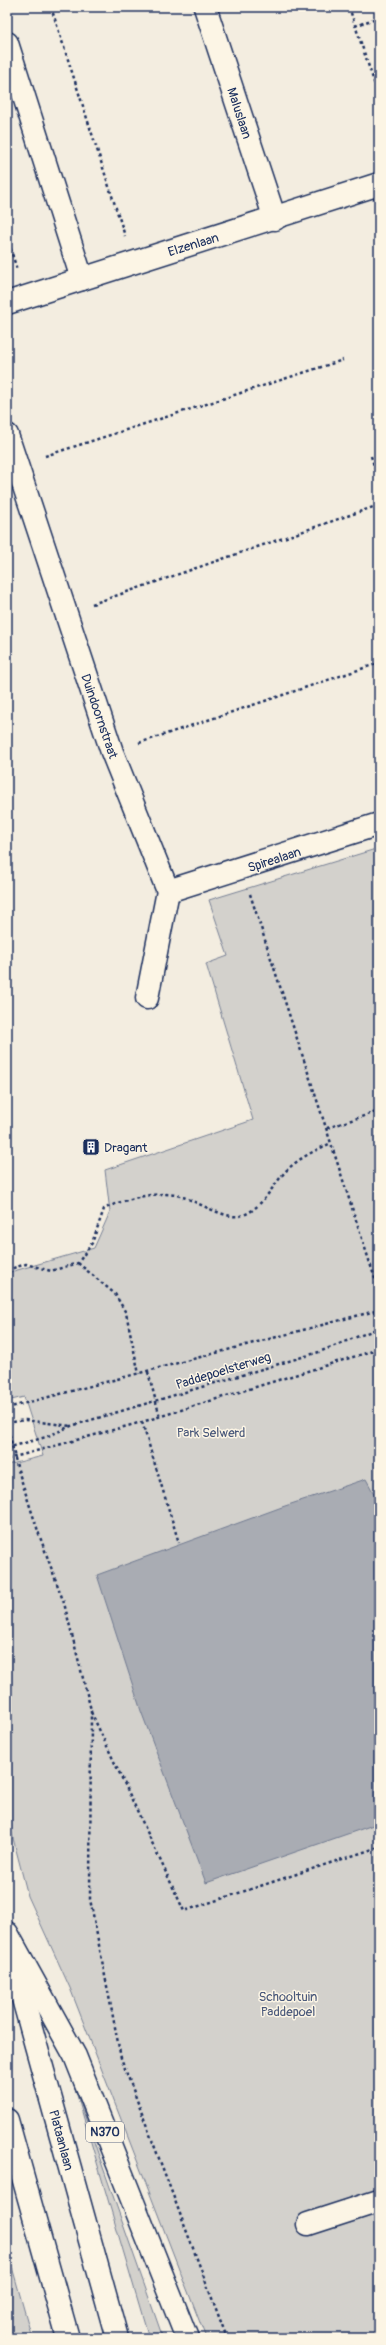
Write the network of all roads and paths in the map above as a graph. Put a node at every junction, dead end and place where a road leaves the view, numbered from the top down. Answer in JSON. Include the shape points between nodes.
{"nodes":[{"id":1,"x":51,"y":7,"type":"edge"},
{"id":2,"x":205,"y":7,"type":"edge"},
{"id":3,"x":349,"y":7,"type":"edge"},
{"id":4,"x":379,"y":18,"type":"edge"},
{"id":5,"x":355,"y":26,"type":"junction"},
{"id":6,"x":7,"y":43,"type":"edge"},
{"id":7,"x":379,"y":97,"type":"edge"},
{"id":8,"x":379,"y":184,"type":"edge"},
{"id":9,"x":275,"y":219,"type":"junction"},
{"id":10,"x":7,"y":237,"type":"edge"},
{"id":11,"x":133,"y":263,"type":"junction"},
{"id":12,"x":82,"y":279,"type":"junction"},
{"id":13,"x":16,"y":300,"type":"edge"},
{"id":14,"x":343,"y":360,"type":"dead end"},
{"id":15,"x":7,"y":435,"type":"edge"},
{"id":16,"x":371,"y":456,"type":"dead end"},
{"id":17,"x":18,"y":465,"type":"junction"},
{"id":18,"x":379,"y":482,"type":"edge"},
{"id":19,"x":379,"y":505,"type":"edge"},
{"id":20,"x":65,"y":613,"type":"junction"},
{"id":21,"x":379,"y":663,"type":"edge"},
{"id":22,"x":112,"y":752,"type":"junction"},
{"id":23,"x":379,"y":824,"type":"edge"},
{"id":24,"x":242,"y":869,"type":"junction"},
{"id":25,"x":168,"y":891,"type":"junction"},
{"id":26,"x":147,"y":998,"type":"dead end"},
{"id":27,"x":379,"y":1111,"type":"edge"},
{"id":28,"x":327,"y":1128,"type":"junction"},
{"id":29,"x":331,"y":1143,"type":"junction"},
{"id":30,"x":78,"y":1263,"type":"junction"},
{"id":31,"x":7,"y":1270,"type":"edge"},
{"id":32,"x":379,"y":1291,"type":"edge"},
{"id":33,"x":379,"y":1310,"type":"edge"},
{"id":34,"x":379,"y":1328,"type":"edge"},
{"id":35,"x":379,"y":1349,"type":"edge"},
{"id":36,"x":148,"y":1372,"type":"junction"},
{"id":37,"x":139,"y":1374,"type":"junction"},
{"id":38,"x":157,"y":1400,"type":"junction"},
{"id":39,"x":7,"y":1408,"type":"edge"},
{"id":40,"x":160,"y":1416,"type":"junction"},
{"id":41,"x":142,"y":1422,"type":"junction"},
{"id":42,"x":7,"y":1423,"type":"edge"},
{"id":43,"x":71,"y":1426,"type":"junction"},
{"id":44,"x":12,"y":1447,"type":"junction"},
{"id":45,"x":7,"y":1448,"type":"edge"},
{"id":46,"x":15,"y":1457,"type":"junction"},
{"id":47,"x":7,"y":1459,"type":"edge"},
{"id":48,"x":179,"y":1543,"type":"dead end"},
{"id":49,"x":91,"y":1710,"type":"junction"},
{"id":50,"x":379,"y":1847,"type":"edge"},
{"id":51,"x":7,"y":1933,"type":"edge"},
{"id":52,"x":7,"y":1942,"type":"edge"},
{"id":53,"x":7,"y":2120,"type":"edge"},
{"id":54,"x":379,"y":2201,"type":"edge"},
{"id":55,"x":308,"y":2224,"type":"dead end"},
{"id":56,"x":68,"y":2338,"type":"edge"},
{"id":57,"x":117,"y":2338,"type":"edge"},
{"id":58,"x":187,"y":2338,"type":"edge"},
{"id":59,"x":226,"y":2338,"type":"edge"}],
"edges":[{"from":1,"to":11,"type":"path"},
{"from":2,"to":9,"type":"main road","name":"Maluslaan"},
{"from":3,"to":5,"type":"path"},
{"from":4,"to":5,"type":"path"},
{"from":5,"to":7,"type":"path"},
{"from":6,"to":12,"type":"main road"},
{"from":8,"to":9,"type":"main road","name":"Elzenlaan"},
{"from":9,"to":11,"type":"main road","name":"Elzenlaan"},
{"from":10,"to":13,"type":"path"},
{"from":11,"to":12,"type":"main road","name":"Elzenlaan"},
{"from":12,"to":13,"type":"main road","name":"Elzenlaan"},
{"from":14,"to":17,"type":"path"},
{"from":15,"to":17,"type":"main road","name":"Duindoornstraat"},
{"from":16,"to":18,"type":"path"},
{"from":17,"to":20,"type":"main road","name":"Duindoornstraat"},
{"from":19,"to":20,"type":"path"},
{"from":20,"to":22,"type":"main road","name":"Duindoornstraat"},
{"from":21,"to":22,"type":"path"},
{"from":22,"to":25,"type":"main road","name":"Duindoornstraat"},
{"from":23,"to":24,"type":"main road","name":"Spirealaan"},
{"from":24,"to":25,"type":"main road","name":"Spirealaan"},
{"from":24,"to":28,"type":"path"},
{"from":25,"to":26,"type":"main road"},
{"from":27,"to":28,"type":"path"},
{"from":28,"to":29,"type":"path"},
{"from":29,"to":30,"type":"path","via":[[311,1152],[288,1169],[255,1208],[239,1216],[219,1212],[181,1196],[142,1195],[115,1203],[104,1209],[92,1243]]},
{"from":29,"to":32,"type":"path"},
{"from":30,"to":31,"type":"path","via":[[51,1271],[26,1264]]},
{"from":30,"to":37,"type":"path","via":[[115,1294],[126,1313]]},
{"from":33,"to":36,"type":"path"},
{"from":34,"to":38,"type":"path","name":"Paddepoelsterweg","via":[[319,1352]]},
{"from":35,"to":40,"type":"path"},
{"from":36,"to":37,"type":"path"},
{"from":36,"to":38,"type":"path"},
{"from":37,"to":39,"type":"path"},
{"from":38,"to":40,"type":"path"},
{"from":38,"to":43,"type":"path","name":"Paddepoelsterweg"},
{"from":40,"to":41,"type":"path"},
{"from":41,"to":46,"type":"path"},
{"from":41,"to":48,"type":"path"},
{"from":42,"to":43,"type":"path","name":"Paddepoelsterweg","via":[[25,1420]]},
{"from":42,"to":44,"type":"path"},
{"from":43,"to":44,"type":"path","name":"Paddepoelsterweg"},
{"from":44,"to":45,"type":"path","name":"Paddepoelsterweg"},
{"from":44,"to":46,"type":"path"},
{"from":46,"to":47,"type":"path"},
{"from":46,"to":49,"type":"path","via":[[64,1603]]},
{"from":49,"to":50,"type":"path","via":[[184,1911]]},
{"from":49,"to":59,"type":"path","via":[[90,1899],[121,2058]]},
{"from":51,"to":58,"type":"main road","number":"N370","via":[[75,2056]]},
{"from":52,"to":57,"type":"main road","name":"Plataanlaan"},
{"from":53,"to":56,"type":"main road"},
{"from":54,"to":55,"type":"main road"}]}
